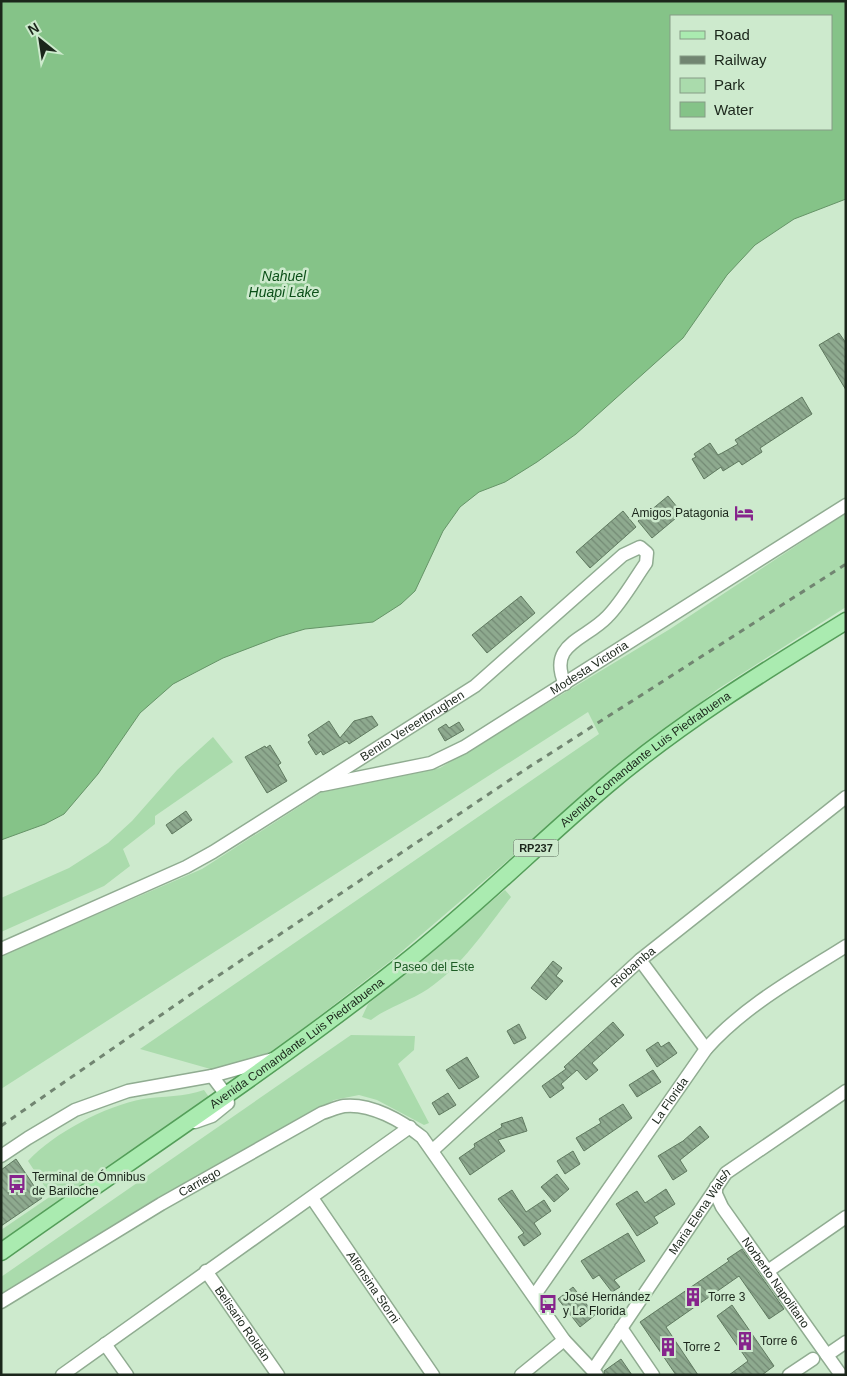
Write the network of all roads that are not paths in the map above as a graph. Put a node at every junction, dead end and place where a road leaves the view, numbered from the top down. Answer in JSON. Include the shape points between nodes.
{"nodes":[{"id":1,"x":846,"y":505,"type":"edge"},
{"id":2,"x":846,"y":620,"type":"edge"},
{"id":3,"x":565,"y":684,"type":"junction"},
{"id":4,"x":314,"y":787,"type":"junction"},
{"id":5,"x":846,"y":797,"type":"edge"},
{"id":6,"x":846,"y":946,"type":"edge"},
{"id":7,"x":1,"y":949,"type":"edge"},
{"id":8,"x":640,"y":960,"type":"junction"},
{"id":9,"x":706,"y":1049,"type":"junction"},
{"id":10,"x":281,"y":1057,"type":"junction"},
{"id":11,"x":212,"y":1076,"type":"junction"},
{"id":12,"x":846,"y":1091,"type":"edge"},
{"id":13,"x":227,"y":1096,"type":"junction"},
{"id":14,"x":410,"y":1127,"type":"junction"},
{"id":15,"x":432,"y":1150,"type":"junction"},
{"id":16,"x":1,"y":1156,"type":"edge"},
{"id":17,"x":716,"y":1187,"type":"junction"},
{"id":18,"x":312,"y":1198,"type":"junction"},
{"id":19,"x":846,"y":1217,"type":"edge"},
{"id":20,"x":1,"y":1252,"type":"edge"},
{"id":21,"x":768,"y":1271,"type":"junction"},
{"id":22,"x":206,"y":1272,"type":"junction"},
{"id":23,"x":534,"y":1296,"type":"junction"},
{"id":24,"x":1,"y":1302,"type":"edge"},
{"id":25,"x":621,"y":1328,"type":"junction"},
{"id":26,"x":564,"y":1340,"type":"junction"},
{"id":27,"x":846,"y":1342,"type":"edge"},
{"id":28,"x":105,"y":1344,"type":"junction"},
{"id":29,"x":827,"y":1355,"type":"junction"},
{"id":30,"x":813,"y":1359,"type":"dead end"},
{"id":31,"x":532,"y":1370,"type":"edge"},
{"id":32,"x":595,"y":1372,"type":"edge"},
{"id":33,"x":62,"y":1375,"type":"edge"},
{"id":34,"x":127,"y":1375,"type":"edge"},
{"id":35,"x":278,"y":1375,"type":"edge"},
{"id":36,"x":434,"y":1375,"type":"edge"},
{"id":37,"x":521,"y":1375,"type":"edge"},
{"id":38,"x":653,"y":1375,"type":"edge"},
{"id":39,"x":789,"y":1375,"type":"edge"},
{"id":40,"x":841,"y":1375,"type":"edge"}],
"edges":[{"from":1,"to":3,"type":"street","name":"Modesta Victoria"},
{"from":2,"to":10,"type":"main road","name":"Avenida Comandante Luis Piedrabuena","number":"RP237","via":[[666,738],[607,785],[406,963]]},
{"from":3,"to":4,"type":"street","name":"Modesta Victoria","via":[[464,747],[431,763]]},
{"from":3,"to":4,"type":"street","name":"Benito Vereertbrughen","via":[[558,670],[564,650],[608,616],[646,563],[647,553],[640,547],[623,555],[475,686]]},
{"from":4,"to":7,"type":"street","name":"Benito Vereertbrughen","via":[[186,867]]},
{"from":5,"to":8,"type":"street","name":"Riobamba"},
{"from":6,"to":9,"type":"street","name":"La Florida","via":[[765,998],[722,1031]]},
{"from":8,"to":9,"type":"street"},
{"from":8,"to":15,"type":"street","name":"Riobamba"},
{"from":9,"to":23,"type":"street","name":"La Florida"},
{"from":10,"to":11,"type":"street"},
{"from":10,"to":13,"type":"main road","name":"Avenida Comandante Luis Piedrabuena","number":"RP237"},
{"from":11,"to":13,"type":"street"},
{"from":11,"to":16,"type":"street","via":[[128,1090],[75,1110]]},
{"from":12,"to":17,"type":"street","name":"Maria Elena Walsh","via":[[726,1173]]},
{"from":13,"to":20,"type":"main road","name":"Avenida Comandante Luis Piedrabuena","number":"RP237"},
{"from":14,"to":15,"type":"street","name":"Carriego"},
{"from":14,"to":18,"type":"street"},
{"from":14,"to":24,"type":"street","name":"Carriego","via":[[373,1110],[345,1106],[322,1113],[161,1204]]},
{"from":15,"to":23,"type":"street","name":"Carriego"},
{"from":17,"to":21,"type":"street","name":"Norberto Napolitano","via":[[722,1207]]},
{"from":17,"to":25,"type":"street","name":"Maria Elena Walsh"},
{"from":18,"to":22,"type":"street"},
{"from":18,"to":36,"type":"street","name":"Alfonsina Storni"},
{"from":19,"to":21,"type":"street"},
{"from":21,"to":29,"type":"street","name":"Norberto Napolitano"},
{"from":22,"to":28,"type":"street"},
{"from":22,"to":35,"type":"street","name":"Belisario Roldán"},
{"from":23,"to":26,"type":"street","name":"Carriego"},
{"from":25,"to":32,"type":"street","name":"Maria Elena Walsh"},
{"from":25,"to":38,"type":"street"},
{"from":26,"to":31,"type":"street"},
{"from":26,"to":32,"type":"street","name":"Carriego"},
{"from":27,"to":29,"type":"street"},
{"from":28,"to":33,"type":"street"},
{"from":28,"to":34,"type":"street"},
{"from":29,"to":40,"type":"street","name":"Norberto Napolitano"},
{"from":30,"to":39,"type":"street"},
{"from":31,"to":37,"type":"street"}]}
